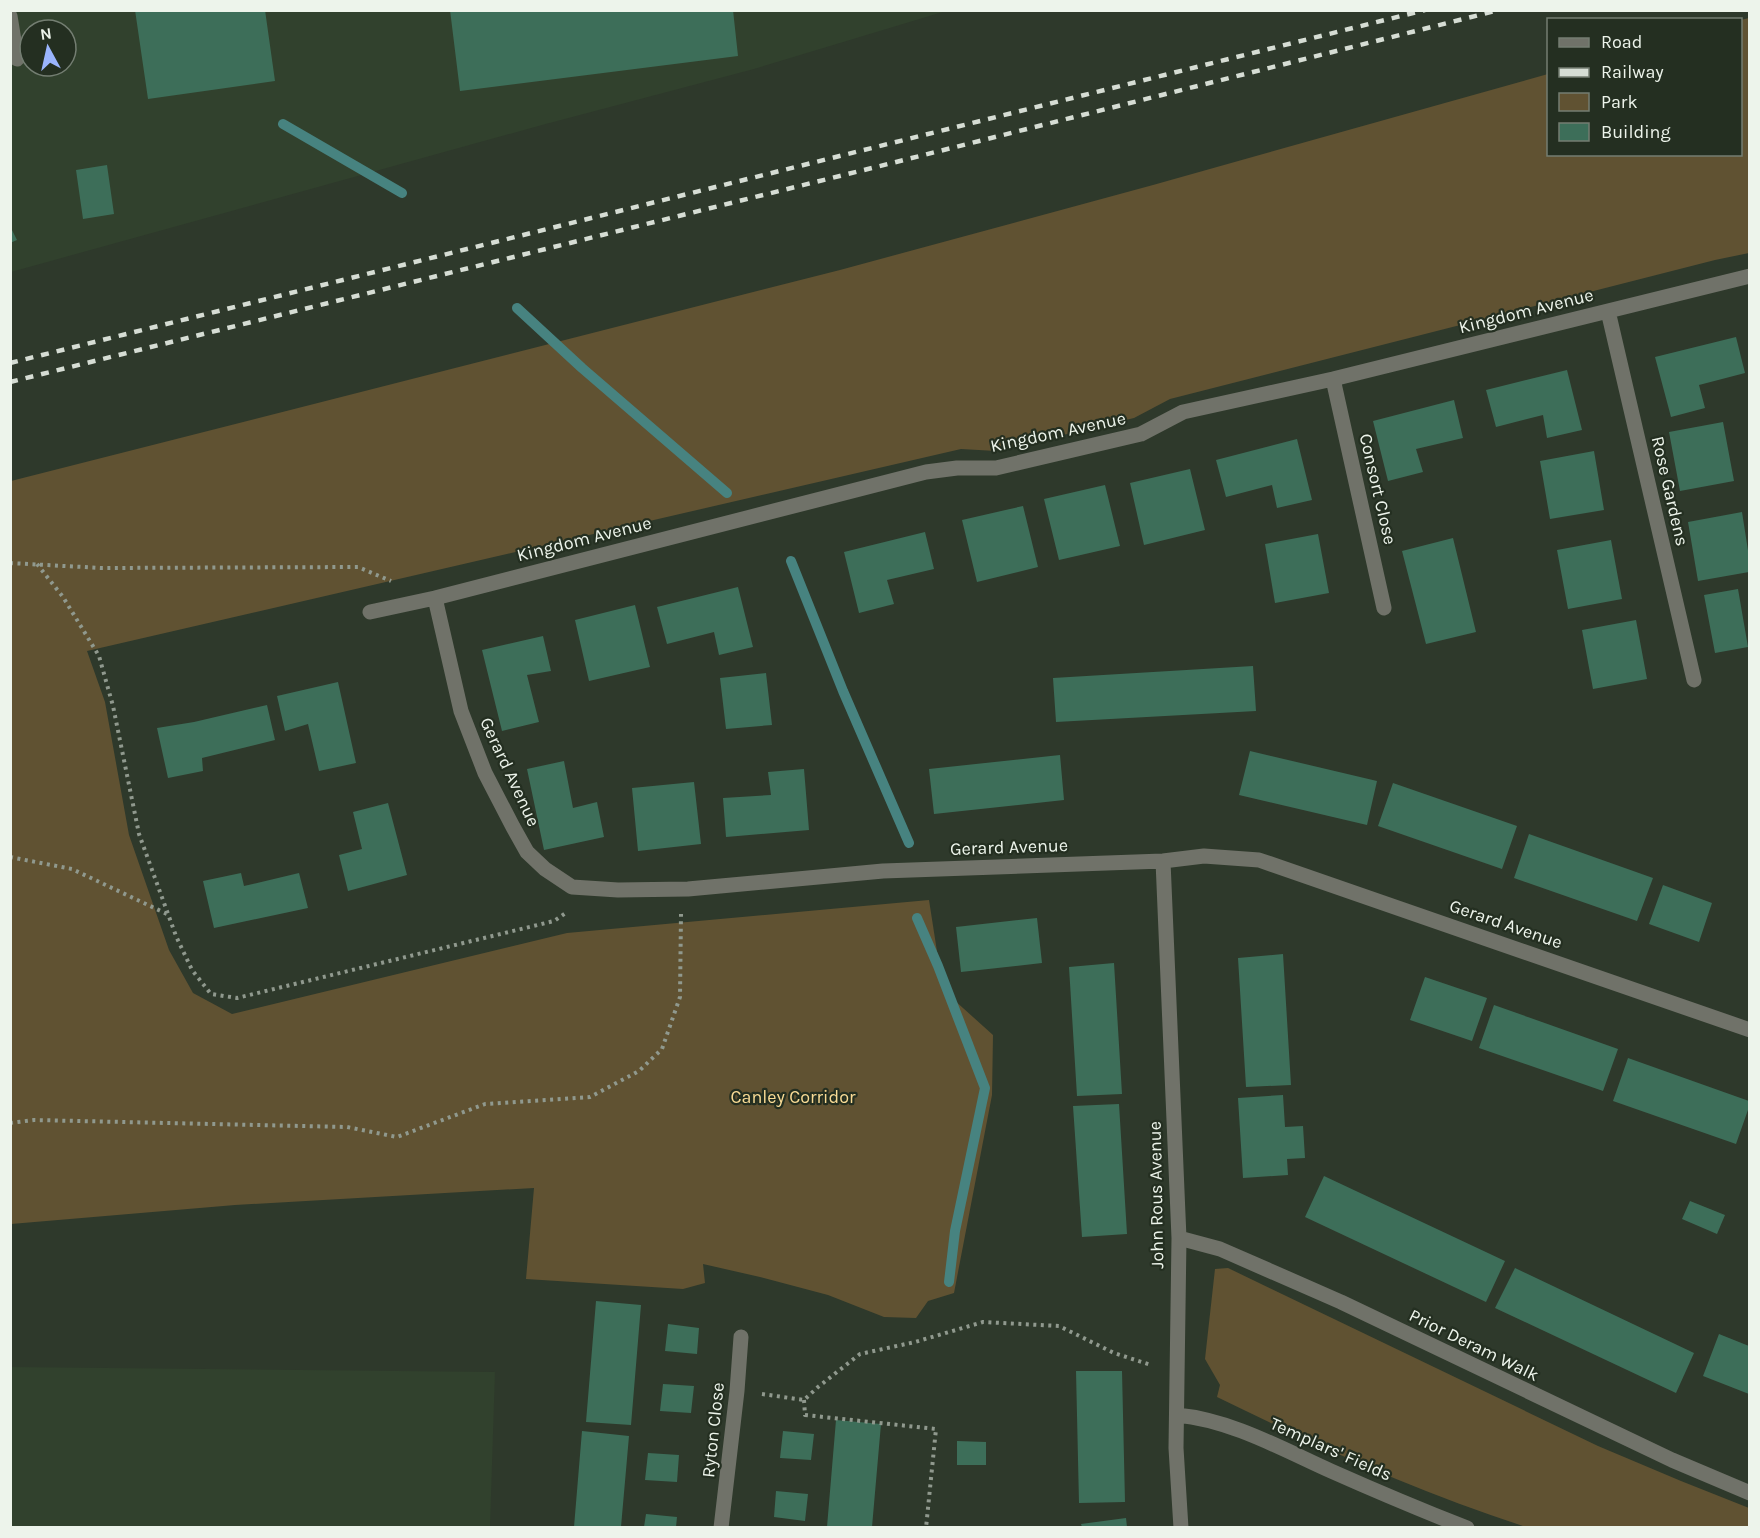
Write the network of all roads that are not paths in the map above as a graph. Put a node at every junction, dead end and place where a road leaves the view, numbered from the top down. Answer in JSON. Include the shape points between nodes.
{"nodes":[{"id":1,"x":10,"y":16,"type":"edge"},
{"id":2,"x":17,"y":59,"type":"dead end"},
{"id":3,"x":1749,"y":276,"type":"edge"},
{"id":4,"x":1608,"y":311,"type":"junction"},
{"id":5,"x":1333,"y":379,"type":"junction"},
{"id":6,"x":435,"y":598,"type":"junction"},
{"id":7,"x":1384,"y":608,"type":"dead end"},
{"id":8,"x":370,"y":612,"type":"dead end"},
{"id":9,"x":1694,"y":680,"type":"dead end"},
{"id":10,"x":1163,"y":861,"type":"junction"},
{"id":11,"x":1749,"y":1030,"type":"edge"},
{"id":12,"x":1179,"y":1238,"type":"junction"},
{"id":13,"x":741,"y":1337,"type":"dead end"},
{"id":14,"x":1177,"y":1415,"type":"junction"},
{"id":15,"x":1749,"y":1493,"type":"edge"},
{"id":16,"x":721,"y":1527,"type":"edge"},
{"id":17,"x":1181,"y":1527,"type":"edge"},
{"id":18,"x":1467,"y":1527,"type":"edge"}],
"edges":[{"from":1,"to":2,"type":"street"},
{"from":3,"to":4,"type":"street","name":"Kingdom Avenue"},
{"from":4,"to":5,"type":"street","name":"Kingdom Avenue"},
{"from":4,"to":9,"type":"street","name":"Rose Gardens"},
{"from":5,"to":6,"type":"street","name":"Kingdom Avenue","via":[[1183,412],[1141,434],[996,468],[926,472]]},
{"from":5,"to":7,"type":"street","name":"Consort Close"},
{"from":6,"to":8,"type":"street","name":"Kingdom Avenue"},
{"from":6,"to":10,"type":"street","name":"Gerard Avenue","via":[[461,711],[485,773],[527,852],[572,887],[681,888],[883,871]]},
{"from":10,"to":11,"type":"street","name":"Gerard Avenue","via":[[1204,856],[1259,860]]},
{"from":10,"to":12,"type":"street","name":"John Rous Avenue"},
{"from":12,"to":14,"type":"street","name":"John Rous Avenue"},
{"from":12,"to":15,"type":"street","name":"Prior Deram Walk","via":[[1220,1249],[1341,1302]]},
{"from":13,"to":16,"type":"street","name":"Ryton Close"},
{"from":14,"to":17,"type":"street","name":"John Rous Avenue"},
{"from":14,"to":18,"type":"street","name":"Templars' Fields","via":[[1235,1428]]}]}
